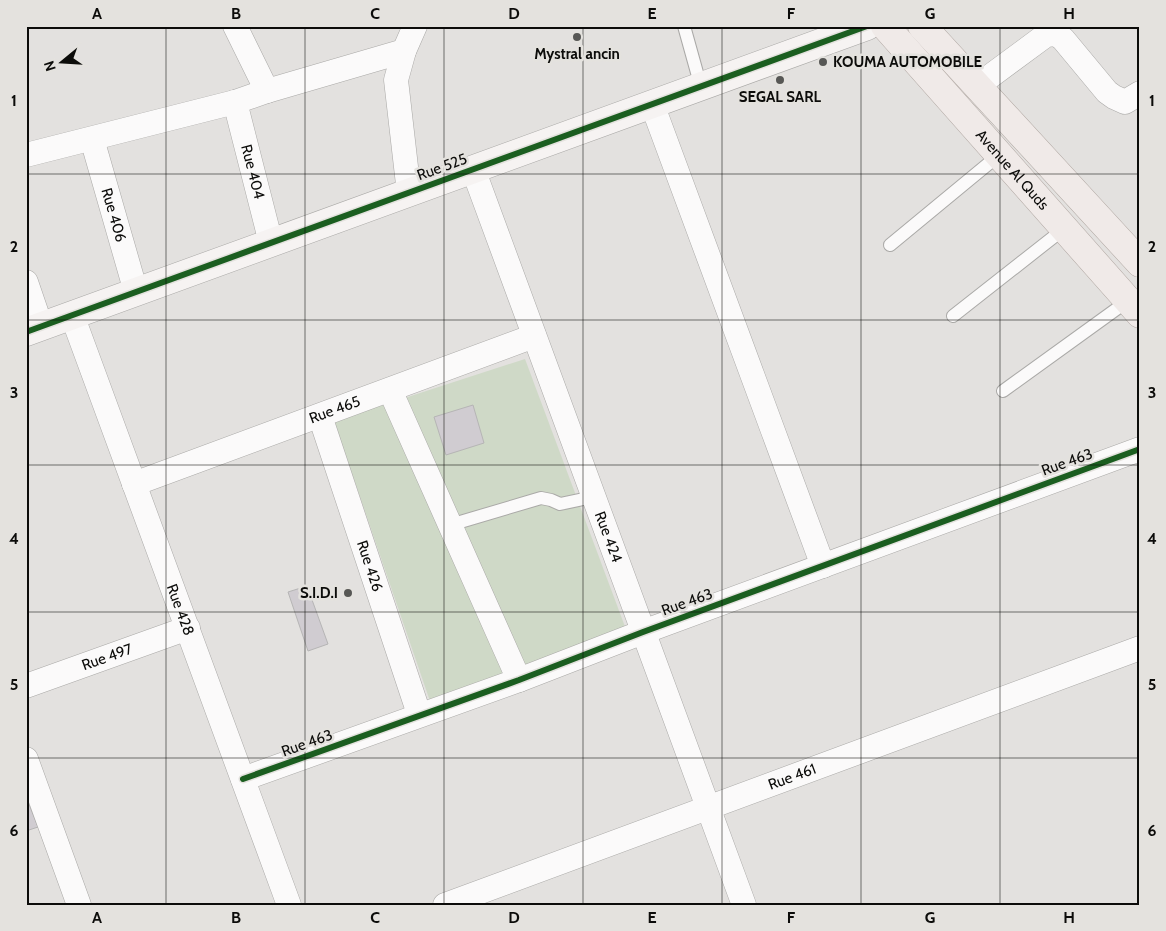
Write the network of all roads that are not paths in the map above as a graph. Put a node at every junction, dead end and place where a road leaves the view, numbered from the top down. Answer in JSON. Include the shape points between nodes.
{"nodes":[{"id":1,"x":235,"y":26,"type":"edge"},
{"id":2,"x":415,"y":26,"type":"edge"},
{"id":3,"x":684,"y":26,"type":"edge"},
{"id":4,"x":867,"y":26,"type":"edge"},
{"id":5,"x":885,"y":26,"type":"edge"},
{"id":6,"x":922,"y":26,"type":"edge"},
{"id":7,"x":404,"y":51,"type":"junction"},
{"id":8,"x":977,"y":86,"type":"junction"},
{"id":9,"x":701,"y":87,"type":"junction"},
{"id":10,"x":267,"y":91,"type":"junction"},
{"id":11,"x":1140,"y":93,"type":"edge"},
{"id":12,"x":235,"y":102,"type":"junction"},
{"id":13,"x":652,"y":104,"type":"junction"},
{"id":14,"x":92,"y":139,"type":"junction"},
{"id":15,"x":26,"y":155,"type":"edge"},
{"id":16,"x":999,"y":155,"type":"junction"},
{"id":17,"x":473,"y":170,"type":"junction"},
{"id":18,"x":409,"y":193,"type":"junction"},
{"id":19,"x":1065,"y":228,"type":"junction"},
{"id":20,"x":271,"y":243,"type":"junction"},
{"id":21,"x":890,"y":245,"type":"dead end"},
{"id":22,"x":1140,"y":263,"type":"edge"},
{"id":23,"x":26,"y":282,"type":"edge"},
{"id":24,"x":136,"y":292,"type":"junction"},
{"id":25,"x":1134,"y":307,"type":"edge"},
{"id":26,"x":72,"y":315,"type":"junction"},
{"id":27,"x":953,"y":316,"type":"dead end"},
{"id":28,"x":34,"y":329,"type":"edge"},
{"id":29,"x":534,"y":336,"type":"junction"},
{"id":30,"x":390,"y":390,"type":"junction"},
{"id":31,"x":1002,"y":390,"type":"dead end"},
{"id":32,"x":320,"y":416,"type":"junction"},
{"id":33,"x":1140,"y":449,"type":"edge"},
{"id":34,"x":134,"y":484,"type":"junction"},
{"id":35,"x":593,"y":497,"type":"junction"},
{"id":36,"x":450,"y":525,"type":"junction"},
{"id":37,"x":823,"y":566,"type":"junction"},
{"id":38,"x":188,"y":628,"type":"junction"},
{"id":39,"x":643,"y":632,"type":"junction"},
{"id":40,"x":1140,"y":648,"type":"edge"},
{"id":41,"x":519,"y":680,"type":"junction"},
{"id":42,"x":26,"y":686,"type":"edge"},
{"id":43,"x":419,"y":714,"type":"junction"},
{"id":44,"x":26,"y":759,"type":"edge"},
{"id":45,"x":243,"y":779,"type":"junction"},
{"id":46,"x":708,"y":808,"type":"junction"},
{"id":47,"x":79,"y":905,"type":"edge"},
{"id":48,"x":289,"y":905,"type":"edge"},
{"id":49,"x":444,"y":905,"type":"edge"},
{"id":50,"x":744,"y":905,"type":"edge"}],
"edges":[{"from":1,"to":10,"type":"street"},
{"from":2,"to":7,"type":"street"},
{"from":3,"to":9,"type":"lane"},
{"from":4,"to":9,"type":"street","name":"Rue 525"},
{"from":5,"to":16,"type":"main road","name":"Avenue Al Quds"},
{"from":6,"to":8,"type":"main road","name":"Avenue Al Quds"},
{"from":7,"to":10,"type":"street"},
{"from":7,"to":18,"type":"street","via":[[396,80]]},
{"from":8,"to":11,"type":"street","via":[[1046,35],[1056,34],[1114,97],[1125,102]]},
{"from":8,"to":22,"type":"main road","name":"Avenue Al Quds"},
{"from":9,"to":13,"type":"street","name":"Rue 525"},
{"from":10,"to":12,"type":"street"},
{"from":12,"to":14,"type":"street"},
{"from":12,"to":20,"type":"street","name":"Rue 404"},
{"from":13,"to":17,"type":"street","name":"Rue 525"},
{"from":13,"to":37,"type":"street"},
{"from":14,"to":15,"type":"street"},
{"from":14,"to":24,"type":"street","name":"Rue 406"},
{"from":16,"to":19,"type":"main road","name":"Avenue Al Quds"},
{"from":16,"to":21,"type":"lane"},
{"from":17,"to":18,"type":"street","name":"Rue 525"},
{"from":17,"to":29,"type":"street","name":"Rue 424"},
{"from":18,"to":20,"type":"street","name":"Rue 525"},
{"from":19,"to":25,"type":"main road","name":"Avenue Al Quds"},
{"from":19,"to":27,"type":"lane"},
{"from":20,"to":24,"type":"street","name":"Rue 525"},
{"from":23,"to":28,"type":"street"},
{"from":24,"to":26,"type":"street","name":"Rue 525"},
{"from":25,"to":31,"type":"lane"},
{"from":26,"to":28,"type":"street","name":"Rue 525"},
{"from":26,"to":34,"type":"street","name":"Rue 428"},
{"from":29,"to":30,"type":"street","name":"Rue 465"},
{"from":29,"to":35,"type":"street","name":"Rue 424"},
{"from":30,"to":32,"type":"street","name":"Rue 465"},
{"from":30,"to":36,"type":"street"},
{"from":32,"to":34,"type":"street","name":"Rue 465"},
{"from":32,"to":43,"type":"street","name":"Rue 426"},
{"from":33,"to":37,"type":"street","name":"Rue 463"},
{"from":34,"to":38,"type":"street","name":"Rue 428"},
{"from":35,"to":36,"type":"lane","via":[[560,504],[541,498]]},
{"from":35,"to":39,"type":"street","name":"Rue 424"},
{"from":36,"to":41,"type":"street"},
{"from":37,"to":39,"type":"street","name":"Rue 463"},
{"from":38,"to":42,"type":"street","name":"Rue 497"},
{"from":38,"to":45,"type":"street","name":"Rue 428"},
{"from":39,"to":41,"type":"street","name":"Rue 463"},
{"from":39,"to":46,"type":"street","name":"Rue 424"},
{"from":40,"to":46,"type":"street","name":"Rue 461"},
{"from":41,"to":43,"type":"street","name":"Rue 463"},
{"from":43,"to":45,"type":"street","name":"Rue 463"},
{"from":44,"to":47,"type":"street"},
{"from":45,"to":48,"type":"street","name":"Rue 428"},
{"from":46,"to":49,"type":"street","name":"Rue 461"},
{"from":46,"to":50,"type":"street","name":"Rue 424"}]}
